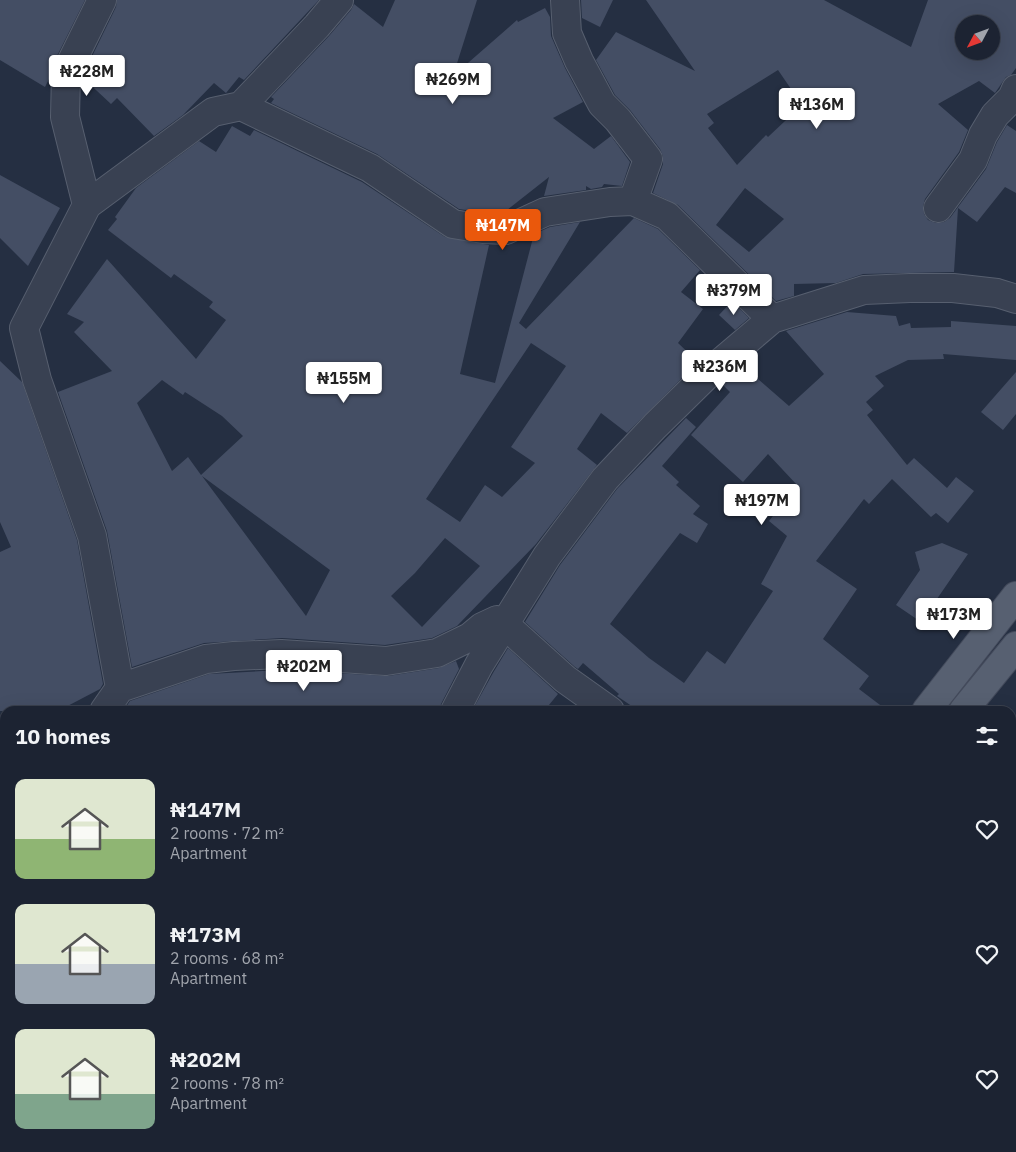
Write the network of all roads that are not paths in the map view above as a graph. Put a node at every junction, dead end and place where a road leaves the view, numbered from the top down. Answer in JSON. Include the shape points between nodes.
{"nodes":[{"id":1,"x":102,"y":0,"type":"edge"},
{"id":2,"x":339,"y":0,"type":"edge"},
{"id":3,"x":565,"y":0,"type":"edge"},
{"id":4,"x":1016,"y":89,"type":"edge"},
{"id":5,"x":241,"y":106,"type":"junction"},
{"id":6,"x":633,"y":201,"type":"junction"},
{"id":7,"x":87,"y":205,"type":"junction"},
{"id":8,"x":938,"y":208,"type":"dead end"},
{"id":9,"x":1016,"y":299,"type":"edge"},
{"id":10,"x":772,"y":319,"type":"junction"},
{"id":11,"x":1016,"y":596,"type":"edge"},
{"id":12,"x":504,"y":624,"type":"junction"},
{"id":13,"x":1016,"y":646,"type":"edge"},
{"id":14,"x":120,"y":688,"type":"junction"},
{"id":15,"x":107,"y":706,"type":"edge"},
{"id":16,"x":458,"y":706,"type":"edge"},
{"id":17,"x":603,"y":706,"type":"edge"},
{"id":18,"x":930,"y":706,"type":"edge"},
{"id":19,"x":967,"y":706,"type":"edge"}],
"edges":[{"from":1,"to":7,"type":"street","via":[[66,73],[65,118]]},
{"from":2,"to":5,"type":"street"},
{"from":3,"to":6,"type":"street","via":[[567,33],[579,61],[602,104],[648,159]]},
{"from":4,"to":8,"type":"street","via":[[983,135],[973,160]]},
{"from":5,"to":6,"type":"street","via":[[370,168],[454,224],[506,230],[545,212]]},
{"from":5,"to":7,"type":"street","via":[[213,112]]},
{"from":6,"to":10,"type":"street","via":[[667,216]]},
{"from":7,"to":14,"type":"street","via":[[24,328],[37,380],[92,536]]},
{"from":9,"to":10,"type":"street","via":[[997,293],[953,288],[864,290]]},
{"from":10,"to":12,"type":"street","via":[[713,369],[605,479],[547,556]]},
{"from":11,"to":18,"type":"main road"},
{"from":12,"to":14,"type":"street","via":[[497,620],[437,653],[386,661],[300,655],[206,659]]},
{"from":12,"to":16,"type":"street"},
{"from":12,"to":17,"type":"street","via":[[565,679]]},
{"from":13,"to":19,"type":"main road"},
{"from":14,"to":15,"type":"street"}]}
